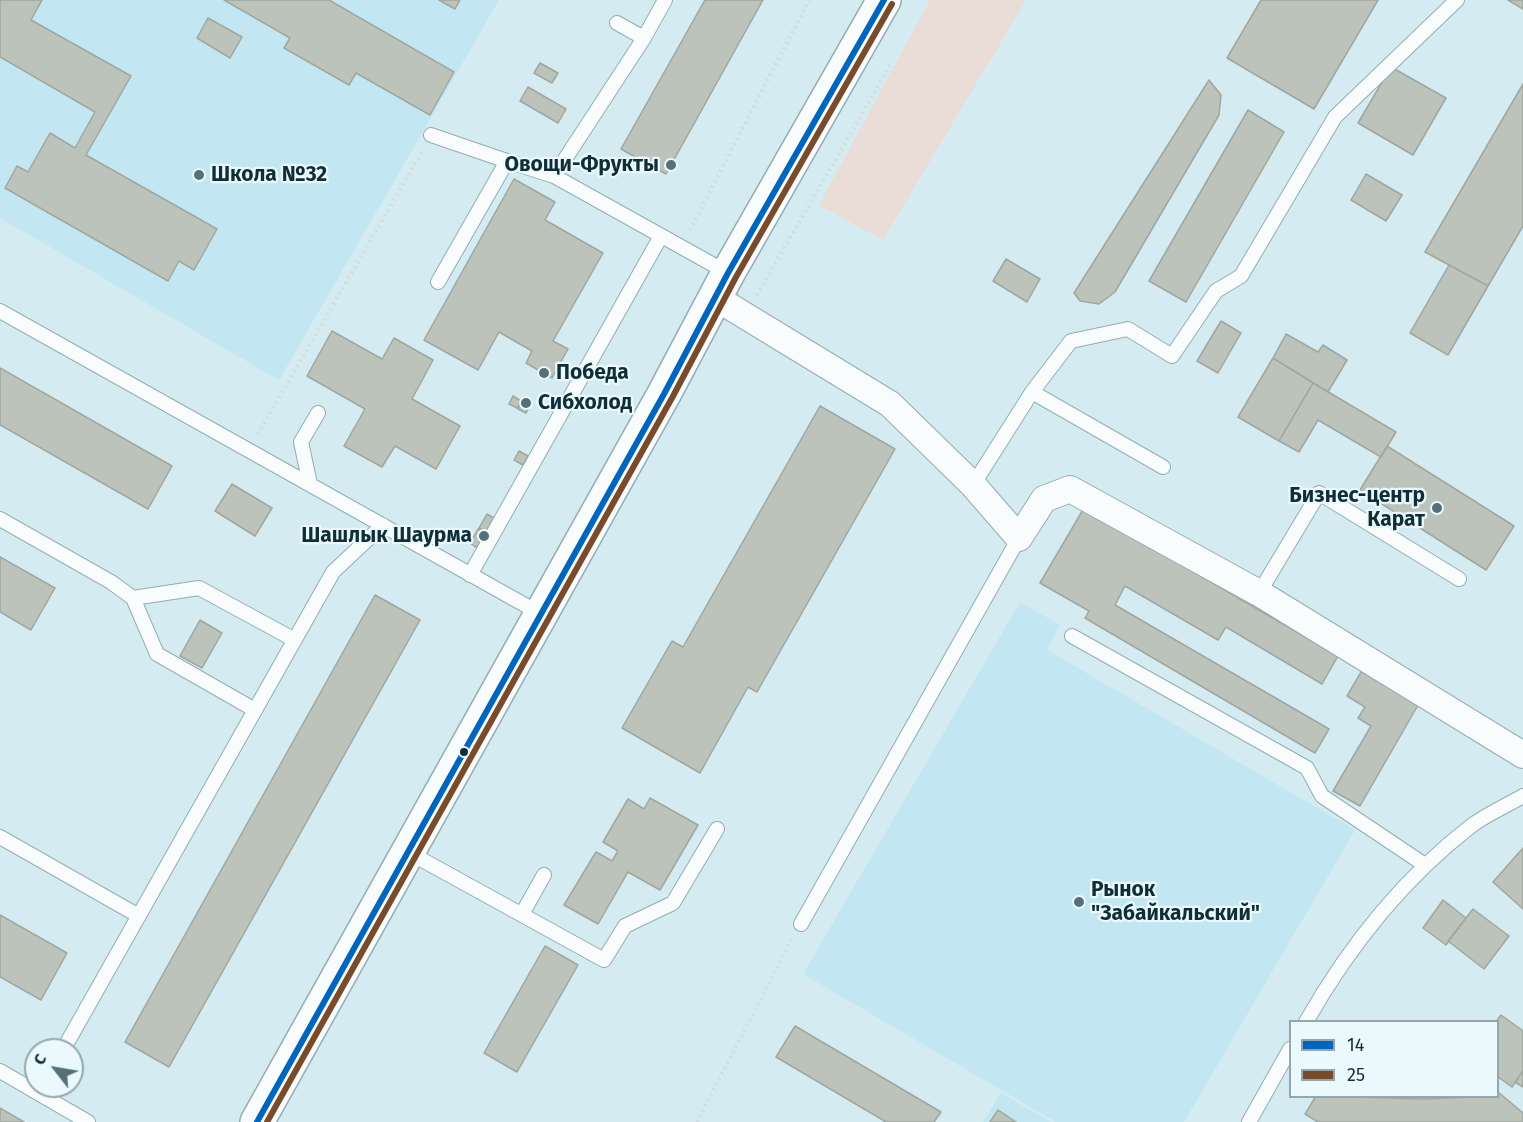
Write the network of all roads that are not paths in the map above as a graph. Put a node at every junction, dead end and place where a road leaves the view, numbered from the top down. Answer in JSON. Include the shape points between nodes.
{"nodes":[{"id":1,"x":665,"y":0,"type":"edge"},
{"id":2,"x":884,"y":0,"type":"edge"},
{"id":3,"x":1457,"y":0,"type":"edge"},
{"id":4,"x":617,"y":23,"type":"dead end"},
{"id":5,"x":644,"y":38,"type":"junction"},
{"id":6,"x":431,"y":135,"type":"road end"},
{"id":7,"x":507,"y":161,"type":"junction"},
{"id":8,"x":554,"y":176,"type":"junction"},
{"id":9,"x":661,"y":236,"type":"junction"},
{"id":10,"x":438,"y":282,"type":"dead end"},
{"id":11,"x":722,"y":285,"type":"junction"},
{"id":12,"x":0,"y":311,"type":"edge"},
{"id":13,"x":1032,"y":392,"type":"junction"},
{"id":14,"x":318,"y":413,"type":"dead end"},
{"id":15,"x":1163,"y":467,"type":"dead end"},
{"id":16,"x":310,"y":484,"type":"junction"},
{"id":17,"x":974,"y":485,"type":"junction"},
{"id":18,"x":0,"y":519,"type":"edge"},
{"id":19,"x":383,"y":525,"type":"junction"},
{"id":20,"x":1019,"y":538,"type":"junction"},
{"id":21,"x":470,"y":575,"type":"junction"},
{"id":22,"x":1459,"y":579,"type":"dead end"},
{"id":23,"x":1259,"y":593,"type":"junction"},
{"id":24,"x":133,"y":598,"type":"junction"},
{"id":25,"x":541,"y":614,"type":"junction"},
{"id":26,"x":1072,"y":636,"type":"dead end"},
{"id":27,"x":295,"y":640,"type":"junction"},
{"id":28,"x":255,"y":710,"type":"junction"},
{"id":29,"x":1523,"y":755,"type":"edge"},
{"id":30,"x":1523,"y":796,"type":"edge"},
{"id":31,"x":717,"y":829,"type":"dead end"},
{"id":32,"x":0,"y":837,"type":"edge"},
{"id":33,"x":408,"y":852,"type":"junction"},
{"id":34,"x":1425,"y":865,"type":"junction"},
{"id":35,"x":544,"y":875,"type":"dead end"},
{"id":36,"x":522,"y":914,"type":"junction"},
{"id":37,"x":139,"y":915,"type":"junction"},
{"id":38,"x":801,"y":924,"type":"road end"},
{"id":39,"x":1307,"y":1020,"type":"edge"},
{"id":40,"x":70,"y":1038,"type":"edge"},
{"id":41,"x":1289,"y":1051,"type":"edge"},
{"id":42,"x":0,"y":1071,"type":"edge"},
{"id":43,"x":24,"y":1082,"type":"edge"},
{"id":44,"x":52,"y":1098,"type":"edge"},
{"id":45,"x":88,"y":1122,"type":"edge"},
{"id":46,"x":256,"y":1122,"type":"edge"},
{"id":47,"x":1249,"y":1122,"type":"edge"}],
"edges":[{"from":1,"to":5,"type":"lane"},
{"from":2,"to":11,"type":"main road"},
{"from":3,"to":13,"type":"lane","via":[[1335,117],[1241,276],[1215,291],[1172,356],[1128,329],[1071,341]]},
{"from":4,"to":5,"type":"lane"},
{"from":5,"to":8,"type":"lane"},
{"from":6,"to":7,"type":"lane"},
{"from":7,"to":8,"type":"lane"},
{"from":7,"to":10,"type":"lane"},
{"from":8,"to":9,"type":"lane"},
{"from":9,"to":11,"type":"lane","via":[[681,247]]},
{"from":9,"to":21,"type":"lane"},
{"from":11,"to":17,"type":"street","via":[[890,404]]},
{"from":11,"to":25,"type":"main road"},
{"from":12,"to":16,"type":"lane"},
{"from":13,"to":15,"type":"lane"},
{"from":13,"to":17,"type":"lane"},
{"from":14,"to":16,"type":"lane","via":[[301,442]]},
{"from":16,"to":19,"type":"lane"},
{"from":17,"to":20,"type":"street"},
{"from":18,"to":24,"type":"lane"},
{"from":19,"to":21,"type":"lane"},
{"from":19,"to":27,"type":"lane","via":[[333,572]]},
{"from":20,"to":23,"type":"street","via":[[1044,499],[1070,489]]},
{"from":20,"to":38,"type":"lane"},
{"from":21,"to":25,"type":"lane"},
{"from":22,"to":23,"type":"lane","via":[[1319,493]]},
{"from":23,"to":29,"type":"street"},
{"from":24,"to":27,"type":"lane","via":[[199,588]]},
{"from":24,"to":28,"type":"lane","via":[[157,654]]},
{"from":25,"to":33,"type":"main road"},
{"from":26,"to":34,"type":"lane","via":[[1307,768],[1322,796]]},
{"from":27,"to":28,"type":"lane"},
{"from":28,"to":37,"type":"lane"},
{"from":30,"to":34,"type":"lane","via":[[1473,825]]},
{"from":31,"to":36,"type":"lane","via":[[674,903],[626,926],[604,960]]},
{"from":32,"to":37,"type":"lane"},
{"from":33,"to":36,"type":"lane"},
{"from":33,"to":46,"type":"main road"},
{"from":34,"to":39,"type":"lane","via":[[1331,978]]},
{"from":35,"to":36,"type":"lane"},
{"from":37,"to":40,"type":"lane"},
{"from":41,"to":47,"type":"lane"},
{"from":42,"to":43,"type":"lane"},
{"from":44,"to":45,"type":"lane"}]}
